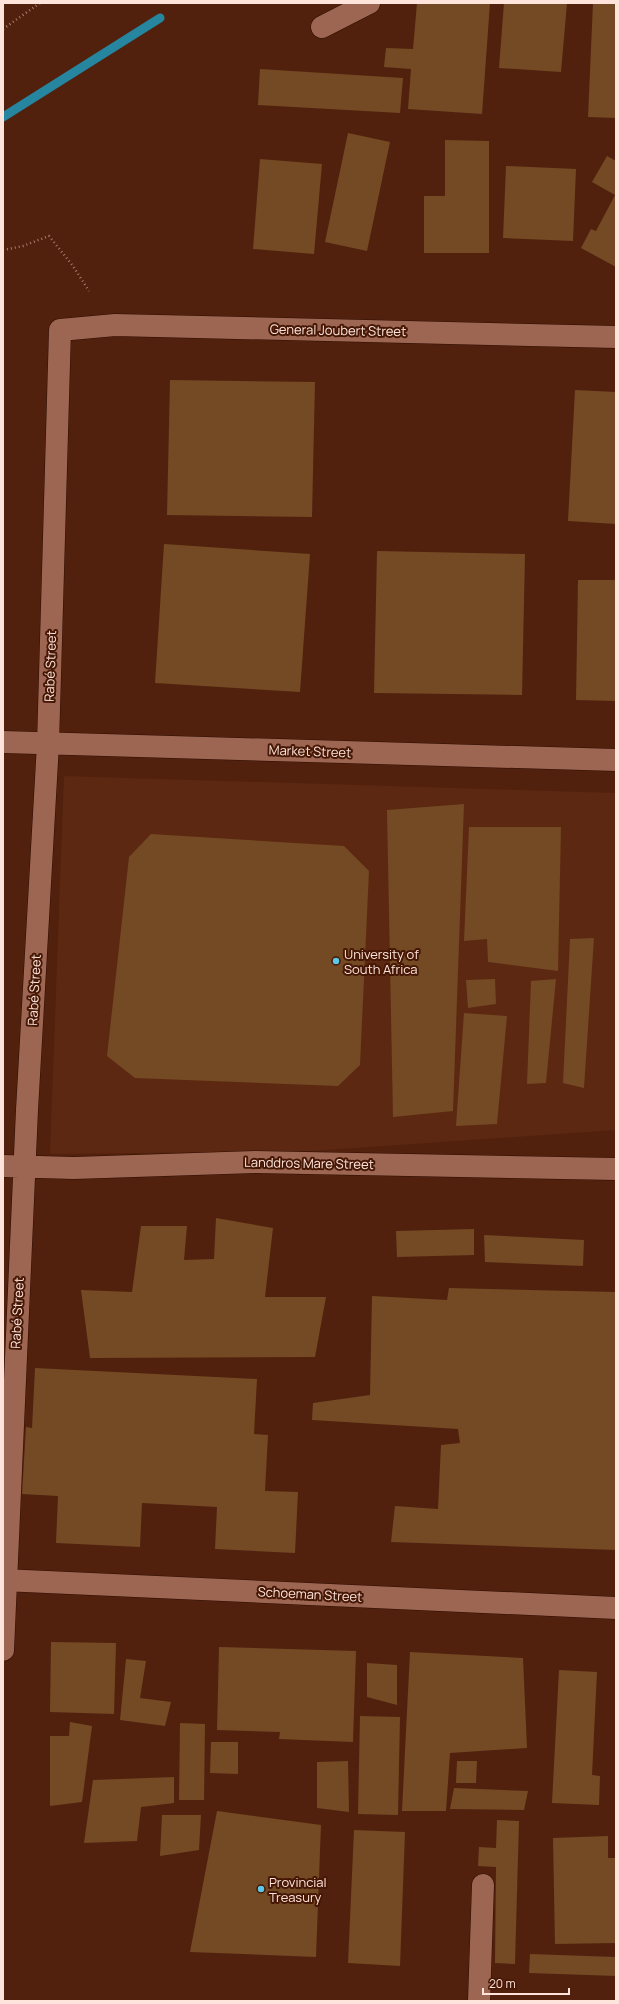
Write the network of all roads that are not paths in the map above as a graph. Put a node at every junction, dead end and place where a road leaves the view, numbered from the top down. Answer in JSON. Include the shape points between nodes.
{"nodes":[{"id":1,"x":369,"y":3,"type":"edge"},
{"id":2,"x":322,"y":27,"type":"dead end"},
{"id":3,"x":60,"y":330,"type":"joint"},
{"id":4,"x":616,"y":337,"type":"edge"},
{"id":5,"x":3,"y":742,"type":"edge"},
{"id":6,"x":48,"y":744,"type":"junction"},
{"id":7,"x":616,"y":760,"type":"edge"},
{"id":8,"x":3,"y":1166,"type":"edge"},
{"id":9,"x":25,"y":1167,"type":"junction"},
{"id":10,"x":616,"y":1169,"type":"edge"},
{"id":11,"x":4,"y":1580,"type":"edge"},
{"id":12,"x":616,"y":1608,"type":"edge"},
{"id":13,"x":3,"y":1650,"type":"edge"},
{"id":14,"x":483,"y":1885,"type":"dead end"},
{"id":15,"x":479,"y":2001,"type":"edge"}],
"edges":[{"from":1,"to":2,"type":"street"},
{"from":3,"to":4,"type":"street","name":"General Joubert Street","via":[[115,325]]},
{"from":3,"to":6,"type":"street","name":"Rabé Street"},
{"from":5,"to":6,"type":"street","name":"Market Street"},
{"from":6,"to":7,"type":"street","name":"Market Street"},
{"from":6,"to":9,"type":"street","name":"Rabé Street"},
{"from":8,"to":9,"type":"street","name":"Landdros Mare Street"},
{"from":9,"to":10,"type":"street","name":"Landdros Mare Street","via":[[74,1168],[255,1162]]},
{"from":9,"to":11,"type":"street","name":"Rabé Street"},
{"from":11,"to":12,"type":"street","name":"Schoeman Street"},
{"from":11,"to":13,"type":"street","name":"Rabé Street"},
{"from":14,"to":15,"type":"street"}]}
